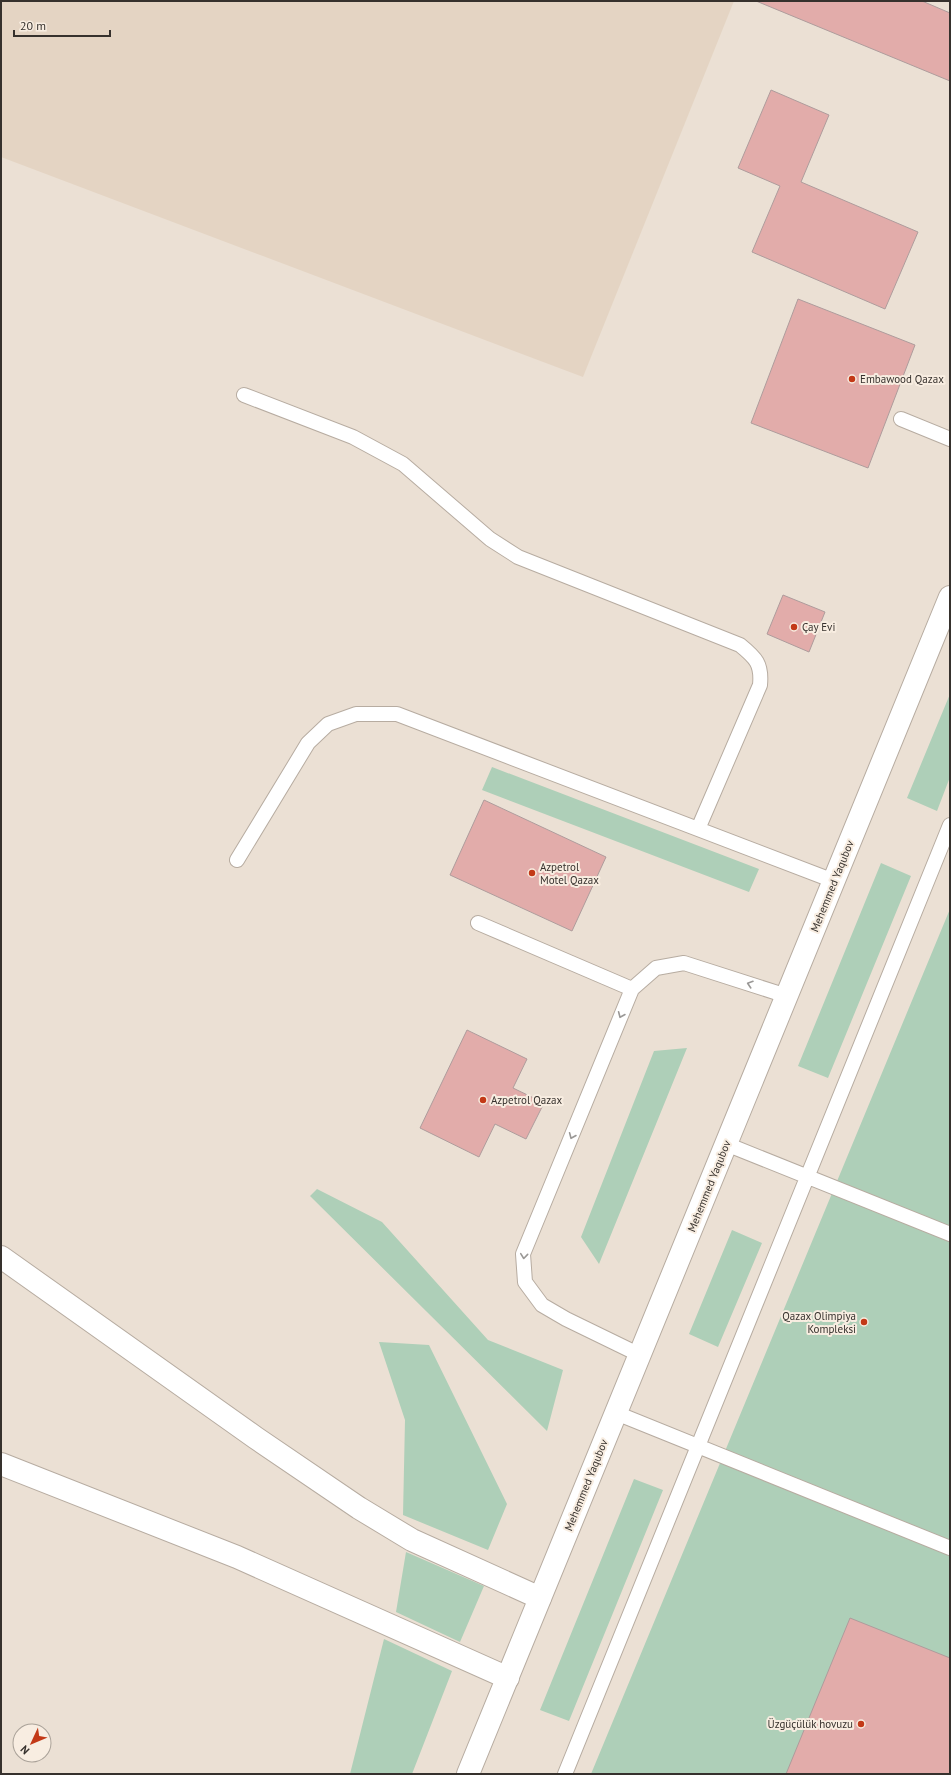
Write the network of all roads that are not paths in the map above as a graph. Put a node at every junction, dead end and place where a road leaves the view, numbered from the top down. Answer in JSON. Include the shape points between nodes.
{"nodes":[{"id":1,"x":244,"y":395,"type":"dead end"},
{"id":2,"x":901,"y":420,"type":"dead end"},
{"id":3,"x":950,"y":439,"type":"edge"},
{"id":4,"x":950,"y":597,"type":"edge"},
{"id":5,"x":950,"y":825,"type":"edge"},
{"id":6,"x":698,"y":829,"type":"junction"},
{"id":7,"x":237,"y":860,"type":"dead end"},
{"id":8,"x":834,"y":881,"type":"junction"},
{"id":9,"x":478,"y":923,"type":"dead end"},
{"id":10,"x":632,"y":989,"type":"junction"},
{"id":11,"x":787,"y":996,"type":"junction"},
{"id":12,"x":726,"y":1144,"type":"junction"},
{"id":13,"x":807,"y":1177,"type":"junction"},
{"id":14,"x":950,"y":1234,"type":"edge"},
{"id":15,"x":1,"y":1257,"type":"edge"},
{"id":16,"x":640,"y":1355,"type":"junction"},
{"id":17,"x":616,"y":1413,"type":"junction"},
{"id":18,"x":698,"y":1445,"type":"junction"},
{"id":19,"x":1,"y":1464,"type":"edge"},
{"id":20,"x":950,"y":1548,"type":"edge"},
{"id":21,"x":540,"y":1598,"type":"junction"},
{"id":22,"x":508,"y":1678,"type":"junction"},
{"id":23,"x":468,"y":1774,"type":"edge"},
{"id":24,"x":565,"y":1774,"type":"edge"}],
"edges":[{"from":1,"to":6,"type":"lane","via":[[353,437],[403,464],[490,539],[518,557],[740,645],[753,656],[762,671],[760,685]]},
{"from":2,"to":3,"type":"lane"},
{"from":4,"to":8,"type":"main road","name":"Mehemmed Yaqubov"},
{"from":5,"to":13,"type":"lane"},
{"from":6,"to":7,"type":"lane","via":[[397,714],[356,714],[328,724],[308,744]]},
{"from":6,"to":8,"type":"lane"},
{"from":8,"to":11,"type":"main road","name":"Mehemmed Yaqubov"},
{"from":9,"to":10,"type":"lane"},
{"from":11,"to":10,"type":"lane","one_way":true,"via":[[684,963],[656,968]]},
{"from":10,"to":16,"type":"lane","one_way":true,"via":[[522,1254],[525,1282],[542,1305]]},
{"from":11,"to":12,"type":"main road","name":"Mehemmed Yaqubov"},
{"from":12,"to":13,"type":"lane"},
{"from":12,"to":16,"type":"main road","name":"Mehemmed Yaqubov"},
{"from":13,"to":14,"type":"lane"},
{"from":13,"to":18,"type":"lane"},
{"from":15,"to":21,"type":"main road","via":[[359,1508],[412,1540]]},
{"from":16,"to":17,"type":"main road","name":"Mehemmed Yaqubov"},
{"from":17,"to":18,"type":"lane"},
{"from":17,"to":21,"type":"main road","name":"Mehemmed Yaqubov"},
{"from":18,"to":20,"type":"lane"},
{"from":18,"to":24,"type":"lane"},
{"from":19,"to":22,"type":"main road","via":[[237,1557]]},
{"from":21,"to":22,"type":"main road","name":"Mehemmed Yaqubov"},
{"from":22,"to":23,"type":"main road","name":"Mehemmed Yaqubov"}]}
